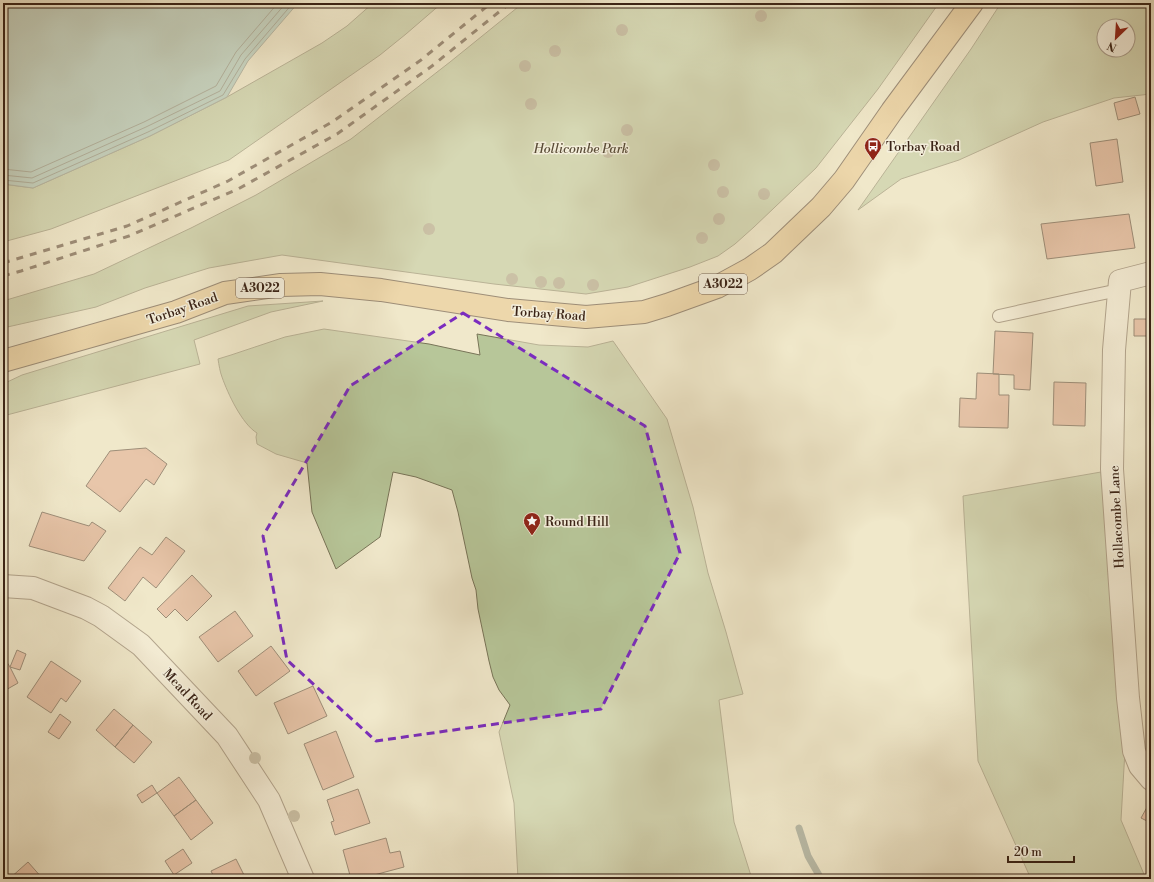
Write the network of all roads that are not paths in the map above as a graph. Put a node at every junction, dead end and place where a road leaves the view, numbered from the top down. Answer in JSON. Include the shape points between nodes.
{"nodes":[{"id":1,"x":972,"y":3,"type":"edge"},
{"id":2,"x":1151,"y":273,"type":"edge"},
{"id":3,"x":1119,"y":290,"type":"junction"},
{"id":4,"x":999,"y":316,"type":"dead end"},
{"id":5,"x":3,"y":361,"type":"edge"},
{"id":6,"x":3,"y":586,"type":"edge"},
{"id":7,"x":1151,"y":779,"type":"edge"},
{"id":8,"x":303,"y":879,"type":"edge"}],
"edges":[{"from":1,"to":5,"type":"main road","name":"Torbay Road","number":"A3022","via":[[844,180],[821,207],[773,253],[717,287],[644,312],[586,316],[508,310],[381,290],[320,284],[281,285],[225,293],[176,312]]},
{"from":2,"to":3,"type":"street","via":[[1120,281]]},
{"from":3,"to":4,"type":"lane"},
{"from":3,"to":7,"type":"street","name":"Hollacombe Lane","via":[[1114,350],[1112,469],[1134,751],[1140,766]]},
{"from":6,"to":8,"type":"street","name":"Mead Road","via":[[34,588],[86,608],[102,616],[141,645],[227,736],[269,800]]}]}
